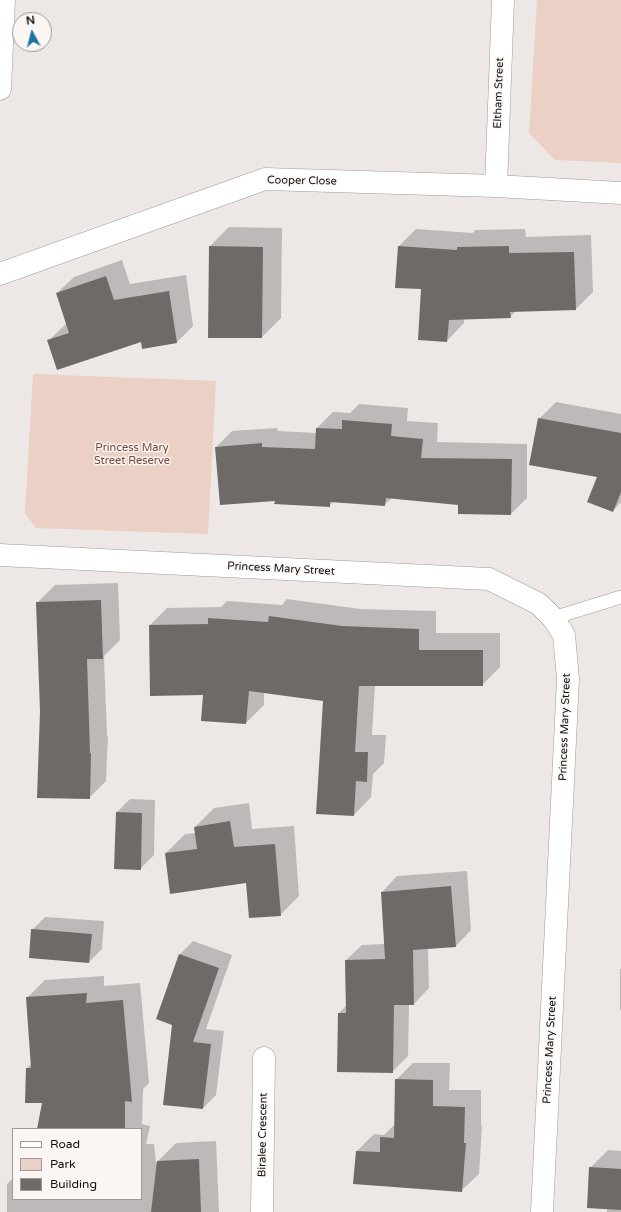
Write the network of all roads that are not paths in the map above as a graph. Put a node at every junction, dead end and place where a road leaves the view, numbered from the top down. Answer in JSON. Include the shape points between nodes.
{"nodes":[{"id":1,"x":4,"y":0,"type":"edge"},
{"id":2,"x":503,"y":0,"type":"edge"},
{"id":3,"x":0,"y":89,"type":"edge"},
{"id":4,"x":496,"y":186,"type":"junction"},
{"id":5,"x":621,"y":193,"type":"edge"},
{"id":6,"x":0,"y":274,"type":"edge"},
{"id":7,"x":0,"y":555,"type":"edge"},
{"id":8,"x":621,"y":597,"type":"edge"},
{"id":9,"x":553,"y":618,"type":"junction"},
{"id":10,"x":264,"y":1058,"type":"dead end"},
{"id":11,"x":262,"y":1212,"type":"edge"},
{"id":12,"x":542,"y":1212,"type":"edge"}],
"edges":[{"from":1,"to":3,"type":"street"},
{"from":2,"to":4,"type":"street","name":"Eltham Street"},
{"from":4,"to":5,"type":"street","name":"Cooper Close"},
{"from":4,"to":6,"type":"street","name":"Cooper Close","via":[[265,179]]},
{"from":7,"to":9,"type":"street","name":"Princess Mary Street","via":[[489,579],[539,604]]},
{"from":8,"to":9,"type":"lane"},
{"from":9,"to":12,"type":"street","name":"Princess Mary Street","via":[[564,635],[568,679]]},
{"from":10,"to":11,"type":"street","name":"Biralee Crescent"}]}
